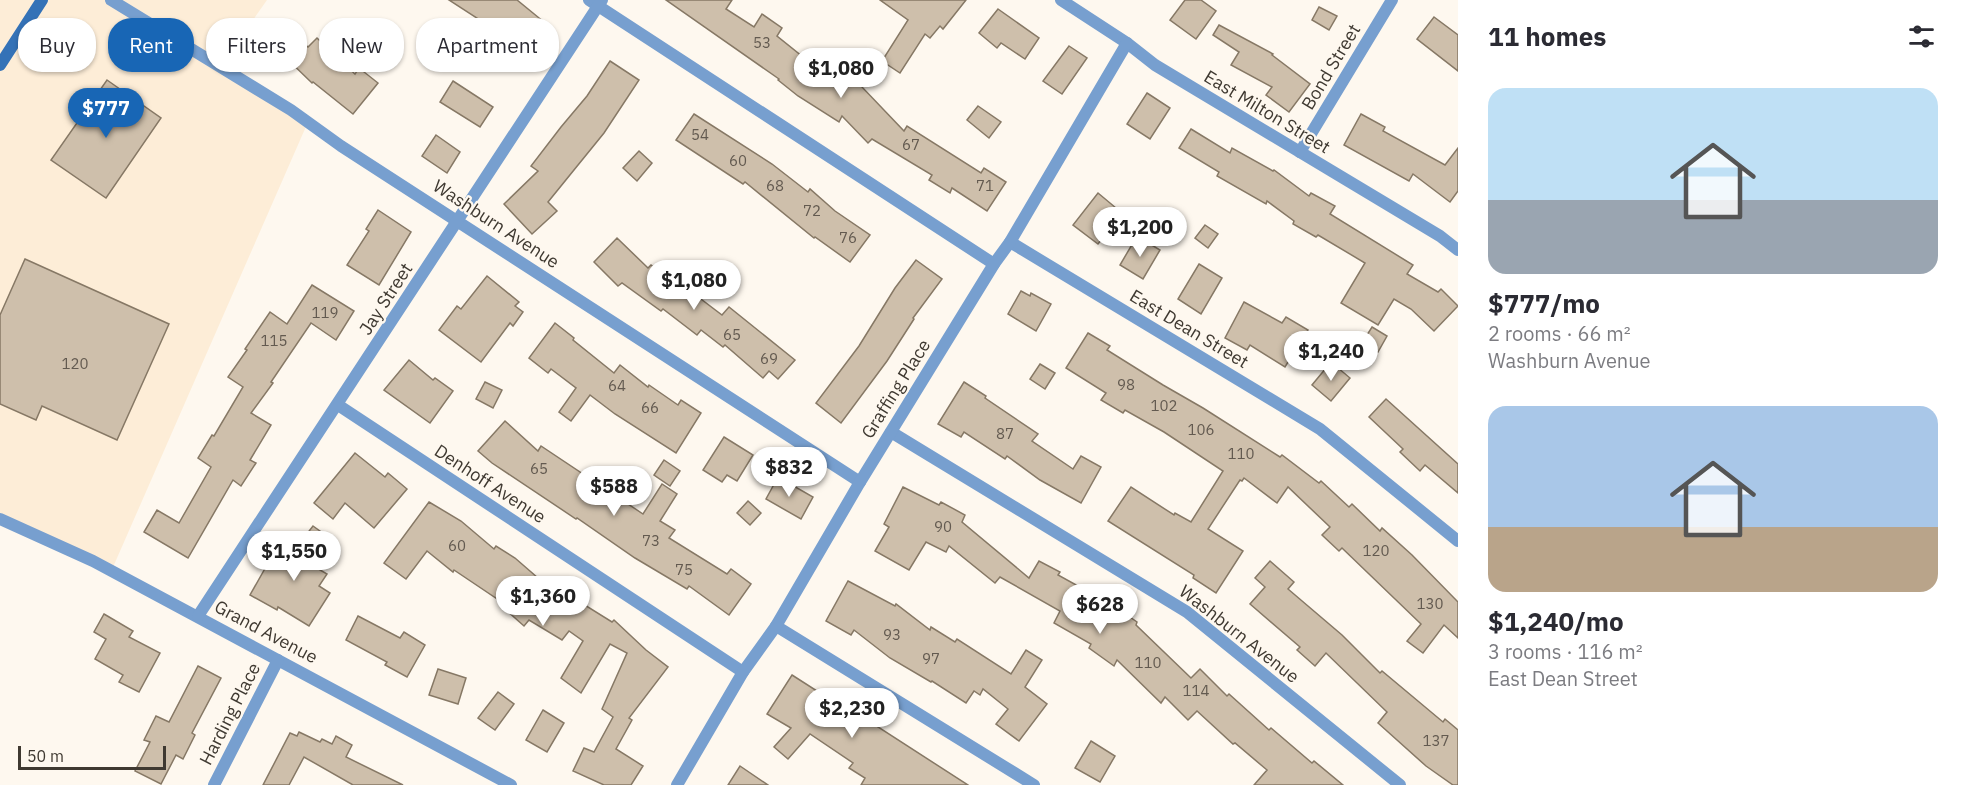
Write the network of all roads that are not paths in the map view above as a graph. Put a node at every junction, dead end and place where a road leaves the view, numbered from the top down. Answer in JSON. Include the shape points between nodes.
{"nodes":[{"id":1,"x":42,"y":0,"type":"edge"},
{"id":2,"x":111,"y":0,"type":"edge"},
{"id":3,"x":1060,"y":0,"type":"edge"},
{"id":4,"x":1392,"y":0,"type":"edge"},
{"id":5,"x":596,"y":2,"type":"edge"},
{"id":6,"x":1126,"y":43,"type":"junction"},
{"id":7,"x":0,"y":65,"type":"edge"},
{"id":8,"x":1300,"y":152,"type":"junction"},
{"id":9,"x":458,"y":221,"type":"junction"},
{"id":10,"x":1010,"y":242,"type":"junction"},
{"id":11,"x":1458,"y":250,"type":"edge"},
{"id":12,"x":994,"y":264,"type":"junction"},
{"id":13,"x":338,"y":405,"type":"junction"},
{"id":14,"x":891,"y":432,"type":"junction"},
{"id":15,"x":860,"y":482,"type":"junction"},
{"id":16,"x":0,"y":519,"type":"edge"},
{"id":17,"x":1458,"y":541,"type":"edge"},
{"id":18,"x":198,"y":616,"type":"junction"},
{"id":19,"x":776,"y":626,"type":"junction"},
{"id":20,"x":278,"y":660,"type":"junction"},
{"id":21,"x":743,"y":672,"type":"junction"},
{"id":22,"x":214,"y":785,"type":"edge"},
{"id":23,"x":511,"y":785,"type":"edge"},
{"id":24,"x":677,"y":785,"type":"edge"},
{"id":25,"x":1034,"y":785,"type":"edge"},
{"id":26,"x":1400,"y":785,"type":"edge"}],
"edges":[{"from":1,"to":7,"type":"main road"},
{"from":2,"to":9,"type":"street","name":"Washburn Avenue","via":[[291,110]]},
{"from":3,"to":6,"type":"street","name":"East Milton Street"},
{"from":4,"to":8,"type":"street","name":"Bond Street"},
{"from":5,"to":9,"type":"street","name":"Jay Street"},
{"from":5,"to":12,"type":"street"},
{"from":6,"to":8,"type":"street","name":"East Milton Street","via":[[1155,65]]},
{"from":6,"to":10,"type":"street","name":"Graffing Place"},
{"from":8,"to":11,"type":"street","name":"East Milton Street"},
{"from":9,"to":13,"type":"street","name":"Jay Street"},
{"from":9,"to":15,"type":"street","name":"Washburn Avenue"},
{"from":10,"to":12,"type":"street","name":"Graffing Place"},
{"from":10,"to":17,"type":"street","name":"East Dean Street","via":[[1320,429]]},
{"from":12,"to":14,"type":"street","name":"Graffing Place"},
{"from":13,"to":18,"type":"street","name":"Jay Street"},
{"from":13,"to":21,"type":"street","name":"Denhoff Avenue"},
{"from":14,"to":15,"type":"street","name":"Graffing Place"},
{"from":14,"to":26,"type":"street","name":"Washburn Avenue","via":[[1187,612]]},
{"from":15,"to":19,"type":"street","name":"Graffing Place"},
{"from":16,"to":18,"type":"street","name":"Grand Avenue","via":[[93,561]]},
{"from":18,"to":20,"type":"street","name":"Grand Avenue"},
{"from":19,"to":21,"type":"street","name":"Graffing Place"},
{"from":19,"to":25,"type":"street"},
{"from":20,"to":22,"type":"street","name":"Harding Place"},
{"from":20,"to":23,"type":"street","name":"Grand Avenue"},
{"from":21,"to":24,"type":"street","name":"Graffing Place"}]}
